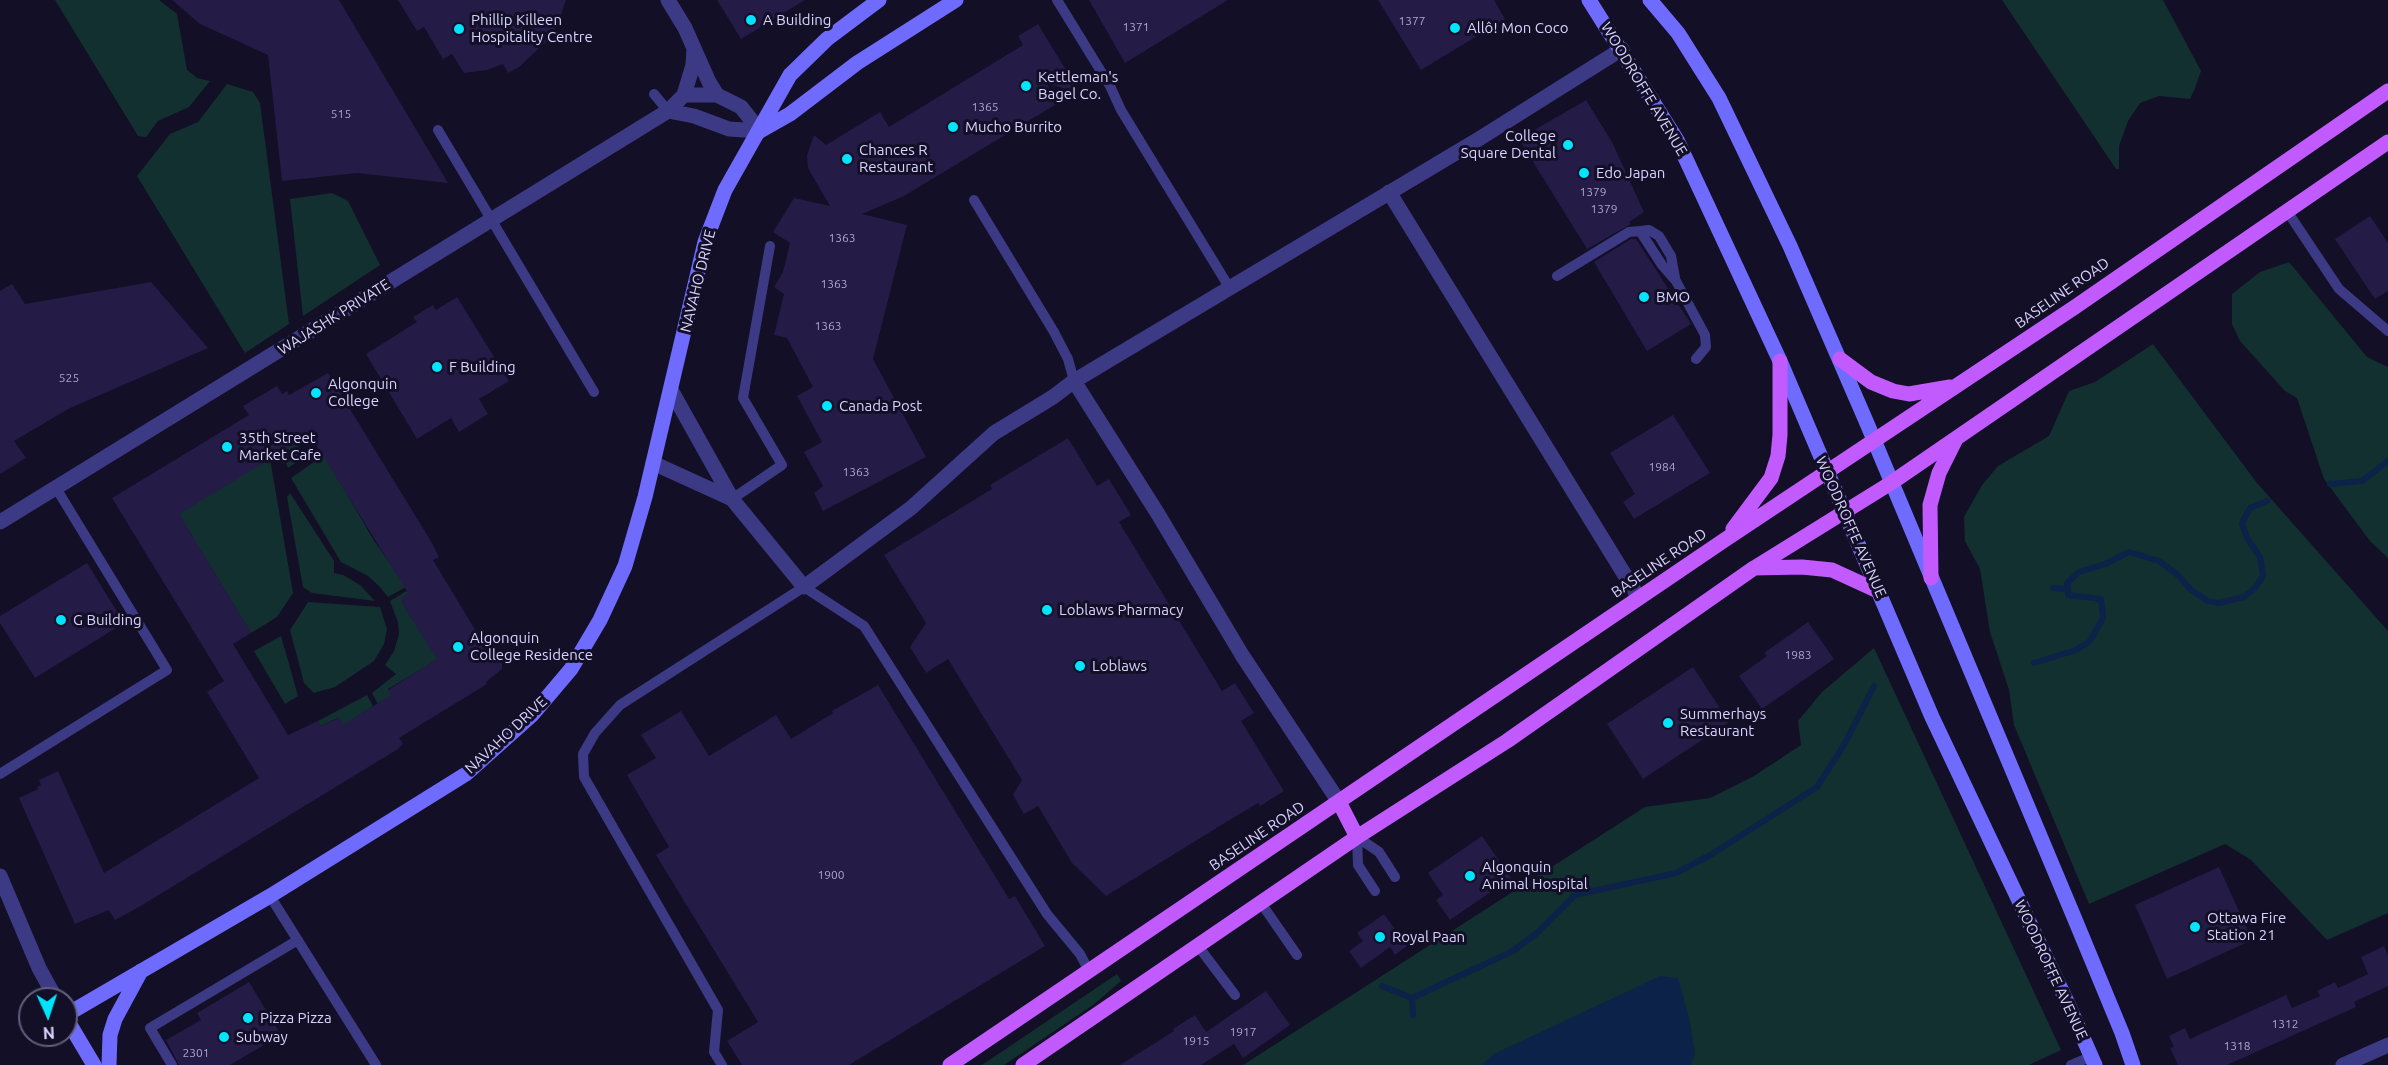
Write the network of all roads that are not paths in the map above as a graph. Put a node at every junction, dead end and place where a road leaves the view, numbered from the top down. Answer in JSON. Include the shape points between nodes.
{"nodes":[{"id":1,"x":668,"y":0,"type":"edge"},
{"id":2,"x":879,"y":0,"type":"edge"},
{"id":3,"x":956,"y":0,"type":"edge"},
{"id":4,"x":1057,"y":0,"type":"edge"},
{"id":5,"x":1589,"y":0,"type":"edge"},
{"id":6,"x":1650,"y":0,"type":"edge"},
{"id":7,"x":694,"y":48,"type":"junction"},
{"id":8,"x":1622,"y":49,"type":"junction"},
{"id":9,"x":2388,"y":91,"type":"edge"},
{"id":10,"x":654,"y":94,"type":"dead end"},
{"id":11,"x":684,"y":95,"type":"junction"},
{"id":12,"x":717,"y":95,"type":"junction"},
{"id":13,"x":668,"y":111,"type":"junction"},
{"id":14,"x":438,"y":130,"type":"dead end"},
{"id":15,"x":760,"y":131,"type":"junction"},
{"id":16,"x":2388,"y":142,"type":"edge"},
{"id":17,"x":1389,"y":192,"type":"junction"},
{"id":18,"x":974,"y":200,"type":"dead end"},
{"id":19,"x":2287,"y":211,"type":"junction"},
{"id":20,"x":491,"y":218,"type":"junction"},
{"id":21,"x":770,"y":246,"type":"dead end"},
{"id":22,"x":1557,"y":276,"type":"dead end"},
{"id":23,"x":1229,"y":287,"type":"junction"},
{"id":24,"x":2388,"y":331,"type":"edge"},
{"id":25,"x":1696,"y":359,"type":"dead end"},
{"id":26,"x":1839,"y":359,"type":"junction"},
{"id":27,"x":1780,"y":361,"type":"junction"},
{"id":28,"x":1074,"y":381,"type":"junction"},
{"id":29,"x":1961,"y":383,"type":"junction"},
{"id":30,"x":671,"y":390,"type":"junction"},
{"id":31,"x":594,"y":392,"type":"dead end"},
{"id":32,"x":1956,"y":438,"type":"junction"},
{"id":33,"x":1874,"y":441,"type":"junction"},
{"id":34,"x":653,"y":463,"type":"junction"},
{"id":35,"x":1827,"y":473,"type":"junction"},
{"id":36,"x":1891,"y":483,"type":"junction"},
{"id":37,"x":56,"y":488,"type":"junction"},
{"id":38,"x":732,"y":499,"type":"junction"},
{"id":39,"x":1844,"y":511,"type":"junction"},
{"id":40,"x":0,"y":522,"type":"edge"},
{"id":41,"x":1726,"y":539,"type":"junction"},
{"id":42,"x":1754,"y":568,"type":"junction"},
{"id":43,"x":1931,"y":578,"type":"junction"},
{"id":44,"x":804,"y":587,"type":"junction"},
{"id":45,"x":1880,"y":592,"type":"junction"},
{"id":46,"x":1639,"y":598,"type":"junction"},
{"id":47,"x":0,"y":774,"type":"edge"},
{"id":48,"x":1339,"y":802,"type":"junction"},
{"id":49,"x":1357,"y":837,"type":"junction"},
{"id":50,"x":0,"y":876,"type":"edge"},
{"id":51,"x":1395,"y":877,"type":"dead end"},
{"id":52,"x":1375,"y":891,"type":"dead end"},
{"id":53,"x":270,"y":896,"type":"junction"},
{"id":54,"x":1261,"y":903,"type":"junction"},
{"id":55,"x":298,"y":940,"type":"junction"},
{"id":56,"x":1198,"y":946,"type":"junction"},
{"id":57,"x":1297,"y":956,"type":"dead end"},
{"id":58,"x":141,"y":971,"type":"junction"},
{"id":59,"x":1089,"y":971,"type":"junction"},
{"id":60,"x":49,"y":987,"type":"edge"},
{"id":61,"x":1234,"y":994,"type":"dead end"},
{"id":62,"x":78,"y":1010,"type":"edge"},
{"id":63,"x":78,"y":1038,"type":"edge"},
{"id":64,"x":2388,"y":1045,"type":"edge"},
{"id":65,"x":2092,"y":1061,"type":"edge"},
{"id":66,"x":94,"y":1065,"type":"edge"},
{"id":67,"x":109,"y":1065,"type":"edge"},
{"id":68,"x":172,"y":1065,"type":"edge"},
{"id":69,"x":376,"y":1065,"type":"edge"},
{"id":70,"x":722,"y":1065,"type":"edge"},
{"id":71,"x":950,"y":1065,"type":"edge"},
{"id":72,"x":1023,"y":1065,"type":"edge"},
{"id":73,"x":2071,"y":1065,"type":"edge"},
{"id":74,"x":2133,"y":1065,"type":"edge"},
{"id":75,"x":2343,"y":1065,"type":"edge"}],
"edges":[{"from":1,"to":7,"type":"street"},
{"from":2,"to":15,"type":"main road","name":"NAVAHO DRIVE","via":[[826,39],[790,75]]},
{"from":3,"to":15,"type":"main road","name":"NAVAHO DRIVE"},
{"from":4,"to":23,"type":"lane"},
{"from":5,"to":8,"type":"main road","name":"WOODROFFE AVENUE"},
{"from":6,"to":26,"type":"main road","via":[[1678,33],[1719,98]]},
{"from":7,"to":11,"type":"street"},
{"from":7,"to":12,"type":"street"},
{"from":8,"to":17,"type":"street"},
{"from":8,"to":27,"type":"main road","name":"WOODROFFE AVENUE","via":[[1677,140]]},
{"from":9,"to":29,"type":"main road","name":"BASELINE ROAD"},
{"from":10,"to":13,"type":"lane"},
{"from":11,"to":12,"type":"street"},
{"from":11,"to":13,"type":"street","name":"WAJASHK PRIVATE"},
{"from":12,"to":15,"type":"street","via":[[741,107]]},
{"from":13,"to":15,"type":"street","via":[[729,129]]},
{"from":13,"to":20,"type":"street","name":"WAJASHK PRIVATE"},
{"from":14,"to":20,"type":"lane"},
{"from":15,"to":30,"type":"main road","name":"NAVAHO DRIVE","via":[[725,190],[705,242]]},
{"from":16,"to":19,"type":"main road"},
{"from":17,"to":23,"type":"street"},
{"from":17,"to":46,"type":"street"},
{"from":18,"to":28,"type":"lane","via":[[1054,332]]},
{"from":19,"to":24,"type":"lane","via":[[2338,289]]},
{"from":19,"to":32,"type":"main road"},
{"from":20,"to":31,"type":"lane"},
{"from":20,"to":37,"type":"street","name":"WAJASHK PRIVATE"},
{"from":21,"to":38,"type":"lane","via":[[743,398],[782,465]]},
{"from":22,"to":25,"type":"lane","via":[[1629,232],[1649,230],[1659,236],[1671,256],[1676,281],[1705,335],[1706,347]]},
{"from":23,"to":28,"type":"street"},
{"from":26,"to":29,"type":"main road","via":[[1893,391],[1909,394]]},
{"from":26,"to":33,"type":"main road"},
{"from":27,"to":35,"type":"main road","name":"WOODROFFE AVENUE"},
{"from":27,"to":41,"type":"main road","via":[[1778,456],[1771,478]]},
{"from":28,"to":44,"type":"street","via":[[994,433],[911,508]]},
{"from":28,"to":48,"type":"street","via":[[1242,655]]},
{"from":29,"to":33,"type":"main road","name":"BASELINE ROAD"},
{"from":30,"to":34,"type":"main road","name":"NAVAHO DRIVE"},
{"from":30,"to":38,"type":"street"},
{"from":32,"to":36,"type":"main road"},
{"from":32,"to":43,"type":"main road","via":[[1939,473],[1930,505]]},
{"from":33,"to":35,"type":"main road","name":"BASELINE ROAD"},
{"from":33,"to":36,"type":"main road"},
{"from":34,"to":38,"type":"street"},
{"from":34,"to":53,"type":"main road","name":"NAVAHO DRIVE","via":[[625,566],[600,620],[571,669],[532,715],[466,774]]},
{"from":35,"to":39,"type":"main road","name":"WOODROFFE AVENUE"},
{"from":35,"to":41,"type":"main road","name":"BASELINE ROAD"},
{"from":36,"to":39,"type":"main road"},
{"from":36,"to":43,"type":"main road"},
{"from":37,"to":40,"type":"street","name":"WAJASHK PRIVATE"},
{"from":37,"to":47,"type":"lane","via":[[167,670]]},
{"from":38,"to":44,"type":"street"},
{"from":39,"to":42,"type":"main road"},
{"from":39,"to":45,"type":"main road","name":"WOODROFFE AVENUE"},
{"from":41,"to":46,"type":"main road","name":"BASELINE ROAD"},
{"from":42,"to":45,"type":"main road","via":[[1832,570]]},
{"from":42,"to":49,"type":"main road","via":[[1507,741]]},
{"from":43,"to":74,"type":"main road"},
{"from":44,"to":59,"type":"lane","via":[[864,626],[1047,914]]},
{"from":44,"to":70,"type":"lane","via":[[620,705],[595,733],[583,754],[584,777],[718,1010],[714,1052]]},
{"from":45,"to":65,"type":"main road","name":"WOODROFFE AVENUE","via":[[1932,717]]},
{"from":46,"to":48,"type":"main road","name":"BASELINE ROAD"},
{"from":48,"to":49,"type":"main road"},
{"from":48,"to":59,"type":"main road","name":"BASELINE ROAD"},
{"from":49,"to":51,"type":"lane","via":[[1379,852]]},
{"from":49,"to":52,"type":"lane","via":[[1358,865]]},
{"from":49,"to":54,"type":"main road"},
{"from":50,"to":60,"type":"street"},
{"from":53,"to":55,"type":"lane"},
{"from":53,"to":58,"type":"main road","name":"NAVAHO DRIVE"},
{"from":54,"to":56,"type":"main road"},
{"from":54,"to":57,"type":"lane"},
{"from":55,"to":68,"type":"lane","via":[[150,1028]]},
{"from":55,"to":69,"type":"lane"},
{"from":56,"to":61,"type":"lane"},
{"from":56,"to":72,"type":"main road"},
{"from":58,"to":62,"type":"main road","name":"NAVAHO DRIVE"},
{"from":58,"to":67,"type":"main road","via":[[115,1019]]},
{"from":59,"to":71,"type":"main road","name":"BASELINE ROAD"},
{"from":63,"to":66,"type":"main road","name":"NAVAHO DRIVE"},
{"from":64,"to":75,"type":"street"},
{"from":65,"to":73,"type":"lane"}]}
